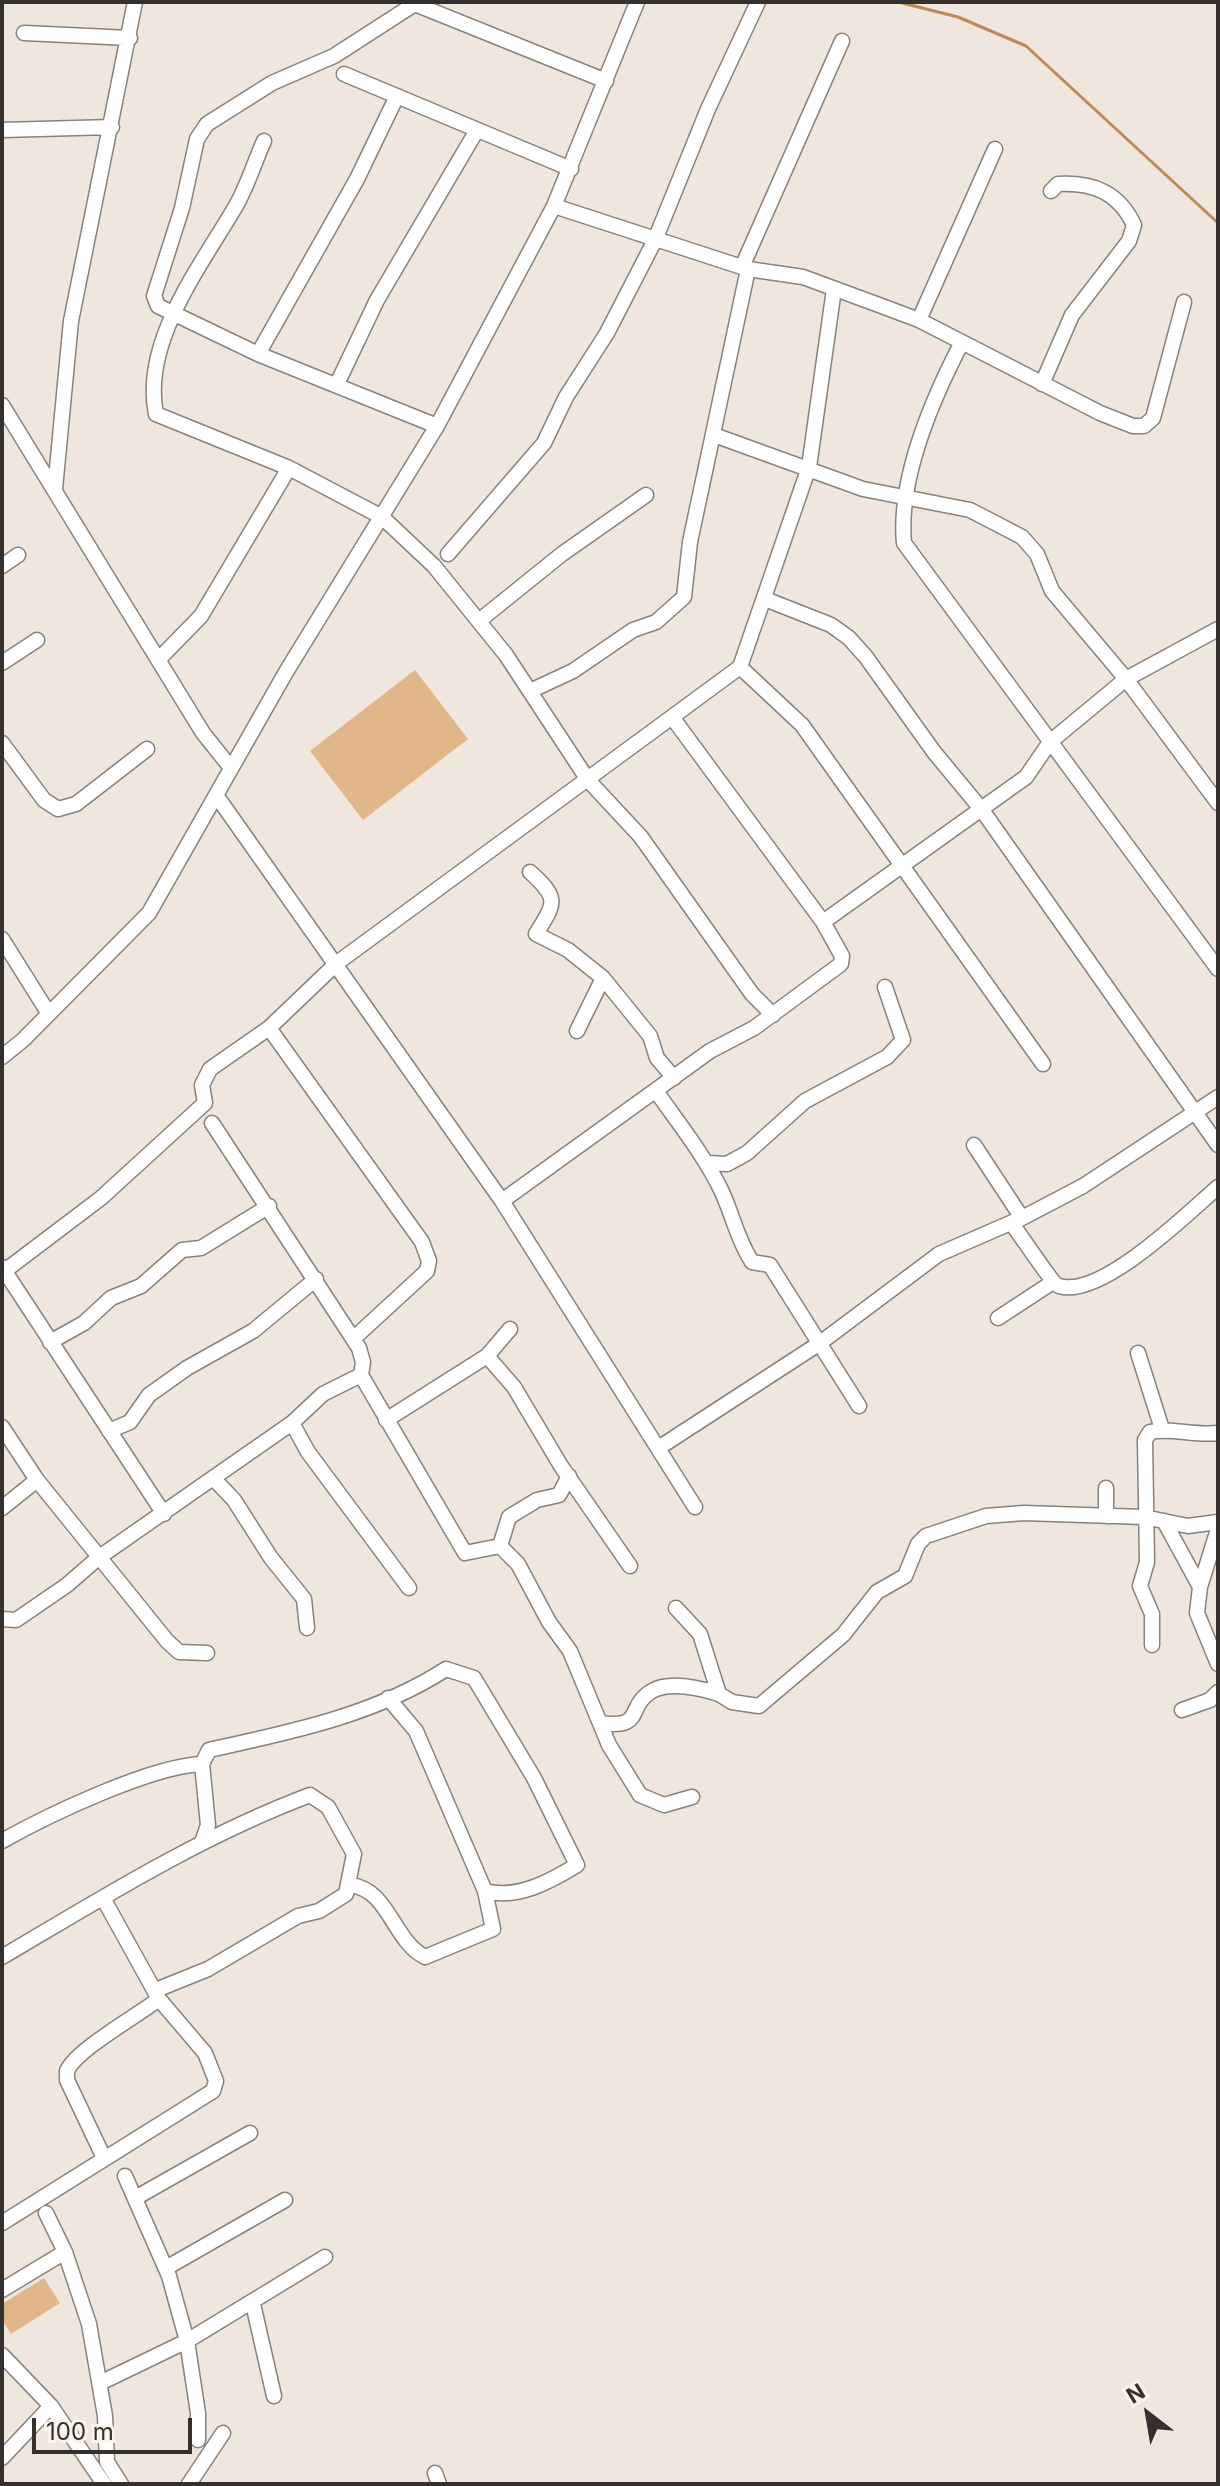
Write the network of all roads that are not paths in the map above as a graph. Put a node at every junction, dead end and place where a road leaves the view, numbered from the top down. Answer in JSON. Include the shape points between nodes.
{"nodes":[{"id":1,"x":135,"y":2,"type":"edge"},
{"id":2,"x":637,"y":2,"type":"edge"},
{"id":3,"x":758,"y":2,"type":"edge"},
{"id":4,"x":413,"y":3,"type":"edge"},
{"id":5,"x":24,"y":33,"type":"dead end"},
{"id":6,"x":130,"y":38,"type":"junction"},
{"id":7,"x":842,"y":41,"type":"dead end"},
{"id":8,"x":344,"y":74,"type":"dead end"},
{"id":9,"x":606,"y":81,"type":"junction"},
{"id":10,"x":397,"y":96,"type":"junction"},
{"id":11,"x":112,"y":127,"type":"junction"},
{"id":12,"x":2,"y":130,"type":"edge"},
{"id":13,"x":477,"y":130,"type":"junction"},
{"id":14,"x":264,"y":141,"type":"dead end"},
{"id":15,"x":995,"y":149,"type":"dead end"},
{"id":16,"x":571,"y":169,"type":"junction"},
{"id":17,"x":1051,"y":191,"type":"dead end"},
{"id":18,"x":554,"y":206,"type":"junction"},
{"id":19,"x":655,"y":240,"type":"junction"},
{"id":20,"x":745,"y":268,"type":"junction"},
{"id":21,"x":834,"y":289,"type":"junction"},
{"id":22,"x":1184,"y":302,"type":"dead end"},
{"id":23,"x":172,"y":313,"type":"junction"},
{"id":24,"x":919,"y":320,"type":"junction"},
{"id":25,"x":961,"y":344,"type":"junction"},
{"id":26,"x":258,"y":354,"type":"junction"},
{"id":27,"x":337,"y":384,"type":"junction"},
{"id":28,"x":1042,"y":384,"type":"junction"},
{"id":29,"x":2,"y":405,"type":"edge"},
{"id":30,"x":437,"y":426,"type":"junction"},
{"id":31,"x":714,"y":435,"type":"junction"},
{"id":32,"x":809,"y":467,"type":"junction"},
{"id":33,"x":289,"y":468,"type":"junction"},
{"id":34,"x":55,"y":489,"type":"junction"},
{"id":35,"x":646,"y":495,"type":"dead end"},
{"id":36,"x":904,"y":498,"type":"junction"},
{"id":37,"x":382,"y":517,"type":"junction"},
{"id":38,"x":448,"y":554,"type":"dead end"},
{"id":39,"x":18,"y":555,"type":"dead end"},
{"id":40,"x":2,"y":566,"type":"edge"},
{"id":41,"x":765,"y":599,"type":"junction"},
{"id":42,"x":480,"y":620,"type":"junction"},
{"id":43,"x":1218,"y":629,"type":"edge"},
{"id":44,"x":37,"y":640,"type":"dead end"},
{"id":45,"x":158,"y":660,"type":"junction"},
{"id":46,"x":2,"y":663,"type":"edge"},
{"id":47,"x":740,"y":667,"type":"junction"},
{"id":48,"x":1126,"y":679,"type":"junction"},
{"id":49,"x":530,"y":691,"type":"junction"},
{"id":50,"x":672,"y":717,"type":"junction"},
{"id":51,"x":1050,"y":742,"type":"junction"},
{"id":52,"x":2,"y":743,"type":"edge"},
{"id":53,"x":147,"y":749,"type":"dead end"},
{"id":54,"x":231,"y":768,"type":"junction"},
{"id":55,"x":588,"y":780,"type":"junction"},
{"id":56,"x":216,"y":795,"type":"junction"},
{"id":57,"x":1218,"y":803,"type":"edge"},
{"id":58,"x":982,"y":810,"type":"junction"},
{"id":59,"x":900,"y":866,"type":"junction"},
{"id":60,"x":530,"y":872,"type":"dead end"},
{"id":61,"x":823,"y":922,"type":"junction"},
{"id":62,"x":2,"y":939,"type":"edge"},
{"id":63,"x":337,"y":963,"type":"junction"},
{"id":64,"x":1218,"y":969,"type":"edge"},
{"id":65,"x":603,"y":978,"type":"junction"},
{"id":66,"x":885,"y":987,"type":"dead end"},
{"id":67,"x":49,"y":1014,"type":"junction"},
{"id":68,"x":773,"y":1015,"type":"junction"},
{"id":69,"x":269,"y":1028,"type":"junction"},
{"id":70,"x":577,"y":1031,"type":"dead end"},
{"id":71,"x":2,"y":1057,"type":"edge"},
{"id":72,"x":1043,"y":1064,"type":"dead end"},
{"id":73,"x":674,"y":1078,"type":"junction"},
{"id":74,"x":656,"y":1091,"type":"junction"},
{"id":75,"x":1218,"y":1097,"type":"edge"},
{"id":76,"x":1196,"y":1114,"type":"junction"},
{"id":77,"x":212,"y":1123,"type":"dead end"},
{"id":78,"x":974,"y":1145,"type":"dead end"},
{"id":79,"x":1218,"y":1145,"type":"edge"},
{"id":80,"x":707,"y":1163,"type":"junction"},
{"id":81,"x":1218,"y":1187,"type":"edge"},
{"id":82,"x":502,"y":1201,"type":"junction"},
{"id":83,"x":269,"y":1206,"type":"junction"},
{"id":84,"x":1017,"y":1220,"type":"junction"},
{"id":85,"x":3,"y":1270,"type":"edge"},
{"id":86,"x":316,"y":1279,"type":"junction"},
{"id":87,"x":1053,"y":1282,"type":"junction"},
{"id":88,"x":998,"y":1318,"type":"dead end"},
{"id":89,"x":510,"y":1329,"type":"dead end"},
{"id":90,"x":353,"y":1339,"type":"junction"},
{"id":91,"x":50,"y":1342,"type":"junction"},
{"id":92,"x":820,"y":1343,"type":"junction"},
{"id":93,"x":1138,"y":1353,"type":"dead end"},
{"id":94,"x":487,"y":1356,"type":"junction"},
{"id":95,"x":361,"y":1375,"type":"junction"},
{"id":96,"x":859,"y":1406,"type":"dead end"},
{"id":97,"x":386,"y":1420,"type":"junction"},
{"id":98,"x":292,"y":1423,"type":"junction"},
{"id":99,"x":2,"y":1427,"type":"edge"},
{"id":100,"x":1162,"y":1429,"type":"junction"},
{"id":101,"x":109,"y":1431,"type":"junction"},
{"id":102,"x":1218,"y":1433,"type":"edge"},
{"id":103,"x":660,"y":1447,"type":"junction"},
{"id":104,"x":569,"y":1476,"type":"junction"},
{"id":105,"x":213,"y":1478,"type":"junction"},
{"id":106,"x":37,"y":1480,"type":"junction"},
{"id":107,"x":1106,"y":1488,"type":"dead end"},
{"id":108,"x":695,"y":1507,"type":"dead end"},
{"id":109,"x":2,"y":1508,"type":"edge"},
{"id":110,"x":164,"y":1514,"type":"junction"},
{"id":111,"x":1106,"y":1516,"type":"junction"},
{"id":112,"x":1144,"y":1517,"type":"junction"},
{"id":113,"x":1164,"y":1521,"type":"junction"},
{"id":114,"x":1218,"y":1522,"type":"edge"},
{"id":115,"x":1218,"y":1529,"type":"edge"},
{"id":116,"x":500,"y":1546,"type":"junction"},
{"id":117,"x":98,"y":1558,"type":"junction"},
{"id":118,"x":630,"y":1566,"type":"dead end"},
{"id":119,"x":1200,"y":1587,"type":"junction"},
{"id":120,"x":409,"y":1588,"type":"dead end"},
{"id":121,"x":676,"y":1608,"type":"dead end"},
{"id":122,"x":2,"y":1619,"type":"edge"},
{"id":123,"x":307,"y":1628,"type":"dead end"},
{"id":124,"x":1152,"y":1645,"type":"dead end"},
{"id":125,"x":207,"y":1653,"type":"dead end"},
{"id":126,"x":1218,"y":1664,"type":"edge"},
{"id":127,"x":1218,"y":1692,"type":"edge"},
{"id":128,"x":719,"y":1694,"type":"junction"},
{"id":129,"x":388,"y":1698,"type":"junction"},
{"id":130,"x":1182,"y":1710,"type":"dead end"},
{"id":131,"x":600,"y":1723,"type":"junction"},
{"id":132,"x":202,"y":1764,"type":"junction"},
{"id":133,"x":692,"y":1797,"type":"dead end"},
{"id":134,"x":2,"y":1841,"type":"edge"},
{"id":135,"x":202,"y":1842,"type":"junction"},
{"id":136,"x":350,"y":1885,"type":"junction"},
{"id":137,"x":485,"y":1891,"type":"junction"},
{"id":138,"x":103,"y":1898,"type":"junction"},
{"id":139,"x":2,"y":1957,"type":"edge"},
{"id":140,"x":157,"y":1994,"type":"junction"},
{"id":141,"x":250,"y":2133,"type":"dead end"},
{"id":142,"x":104,"y":2158,"type":"junction"},
{"id":143,"x":125,"y":2176,"type":"dead end"},
{"id":144,"x":137,"y":2197,"type":"junction"},
{"id":145,"x":285,"y":2200,"type":"dead end"},
{"id":146,"x":46,"y":2213,"type":"dead end"},
{"id":147,"x":2,"y":2223,"type":"edge"},
{"id":148,"x":65,"y":2252,"type":"junction"},
{"id":149,"x":325,"y":2257,"type":"dead end"},
{"id":150,"x":166,"y":2268,"type":"junction"},
{"id":151,"x":2,"y":2290,"type":"edge"},
{"id":152,"x":253,"y":2304,"type":"junction"},
{"id":153,"x":187,"y":2341,"type":"junction"},
{"id":154,"x":2,"y":2355,"type":"edge"},
{"id":155,"x":100,"y":2383,"type":"junction"},
{"id":156,"x":274,"y":2396,"type":"dead end"},
{"id":157,"x":51,"y":2406,"type":"junction"},
{"id":158,"x":223,"y":2433,"type":"dead end"},
{"id":159,"x":198,"y":2440,"type":"dead end"},
{"id":160,"x":2,"y":2458,"type":"edge"},
{"id":161,"x":100,"y":2465,"type":"junction"},
{"id":162,"x":104,"y":2484,"type":"edge"},
{"id":163,"x":121,"y":2484,"type":"edge"},
{"id":164,"x":189,"y":2484,"type":"edge"}],
"edges":[{"from":1,"to":6,"type":"street"},
{"from":2,"to":9,"type":"street"},
{"from":3,"to":19,"type":"street"},
{"from":4,"to":9,"type":"street"},
{"from":4,"to":23,"type":"street","via":[[334,56],[272,83],[207,124],[197,139],[154,296],[158,306]]},
{"from":5,"to":6,"type":"street"},
{"from":6,"to":11,"type":"street"},
{"from":7,"to":20,"type":"street"},
{"from":8,"to":10,"type":"street"},
{"from":9,"to":16,"type":"street"},
{"from":10,"to":13,"type":"street"},
{"from":10,"to":26,"type":"street","via":[[357,179]]},
{"from":11,"to":12,"type":"street"},
{"from":11,"to":34,"type":"street","via":[[71,321]]},
{"from":13,"to":16,"type":"street"},
{"from":13,"to":27,"type":"street","via":[[377,300]]},
{"from":14,"to":23,"type":"street","via":[[239,200]]},
{"from":15,"to":24,"type":"street"},
{"from":16,"to":18,"type":"street"},
{"from":17,"to":28,"type":"street","via":[[1058,184],[1076,183],[1103,189],[1124,205],[1134,225],[1129,241],[1072,315]]},
{"from":18,"to":19,"type":"street"},
{"from":18,"to":30,"type":"street"},
{"from":19,"to":20,"type":"street"},
{"from":19,"to":38,"type":"street","via":[[544,443]]},
{"from":20,"to":21,"type":"street","via":[[803,277]]},
{"from":20,"to":31,"type":"street"},
{"from":21,"to":24,"type":"street"},
{"from":21,"to":32,"type":"street"},
{"from":22,"to":28,"type":"street","via":[[1153,418],[1144,426],[1100,413]]},
{"from":23,"to":26,"type":"street"},
{"from":23,"to":33,"type":"street","via":[[160,349],[156,414]]},
{"from":24,"to":25,"type":"street"},
{"from":25,"to":28,"type":"street"},
{"from":25,"to":36,"type":"street","via":[[942,382]]},
{"from":26,"to":27,"type":"street"},
{"from":27,"to":30,"type":"street"},
{"from":29,"to":34,"type":"street"},
{"from":30,"to":37,"type":"street"},
{"from":31,"to":32,"type":"street"},
{"from":31,"to":49,"type":"street","via":[[690,542],[684,597],[656,622],[633,630],[573,671]]},
{"from":32,"to":36,"type":"street","via":[[863,489]]},
{"from":32,"to":41,"type":"street"},
{"from":33,"to":37,"type":"street"},
{"from":33,"to":45,"type":"street","via":[[201,616]]},
{"from":34,"to":45,"type":"street"},
{"from":35,"to":42,"type":"street"},
{"from":36,"to":48,"type":"street","via":[[970,510],[1022,537],[1037,554],[1052,591]]},
{"from":36,"to":51,"type":"street","via":[[904,543]]},
{"from":37,"to":42,"type":"street"},
{"from":37,"to":54,"type":"street"},
{"from":39,"to":40,"type":"street"},
{"from":41,"to":47,"type":"street"},
{"from":41,"to":58,"type":"street","via":[[831,625],[849,638]]},
{"from":42,"to":49,"type":"street"},
{"from":43,"to":48,"type":"street"},
{"from":44,"to":46,"type":"street"},
{"from":45,"to":54,"type":"street"},
{"from":47,"to":50,"type":"street"},
{"from":47,"to":59,"type":"street","via":[[802,725]]},
{"from":48,"to":51,"type":"street"},
{"from":48,"to":57,"type":"street"},
{"from":49,"to":55,"type":"street"},
{"from":50,"to":55,"type":"street"},
{"from":50,"to":61,"type":"street"},
{"from":51,"to":58,"type":"street","via":[[1026,777]]},
{"from":51,"to":64,"type":"street"},
{"from":52,"to":53,"type":"street","via":[[44,800],[58,809],[76,804]]},
{"from":54,"to":56,"type":"street"},
{"from":55,"to":63,"type":"street"},
{"from":55,"to":68,"type":"street","via":[[641,837],[752,994]]},
{"from":56,"to":63,"type":"street"},
{"from":56,"to":67,"type":"street","via":[[149,913]]},
{"from":58,"to":59,"type":"street"},
{"from":58,"to":76,"type":"street"},
{"from":59,"to":61,"type":"street"},
{"from":59,"to":72,"type":"street"},
{"from":60,"to":65,"type":"street","via":[[553,899],[551,914],[536,934],[568,950]]},
{"from":61,"to":68,"type":"street","via":[[842,956],[841,964]]},
{"from":62,"to":67,"type":"street"},
{"from":63,"to":69,"type":"street"},
{"from":63,"to":82,"type":"street"},
{"from":65,"to":70,"type":"street"},
{"from":65,"to":73,"type":"street","via":[[650,1036],[657,1058]]},
{"from":66,"to":80,"type":"street","via":[[903,1040],[887,1057],[805,1101],[747,1153],[727,1164]]},
{"from":67,"to":71,"type":"street"},
{"from":68,"to":73,"type":"street"},
{"from":69,"to":85,"type":"street","via":[[210,1069],[202,1085],[205,1103],[146,1158]]},
{"from":69,"to":90,"type":"street","via":[[422,1242],[429,1261],[427,1271]]},
{"from":73,"to":74,"type":"street"},
{"from":74,"to":80,"type":"street"},
{"from":74,"to":82,"type":"street"},
{"from":75,"to":76,"type":"street"},
{"from":76,"to":79,"type":"street"},
{"from":76,"to":84,"type":"street","via":[[1083,1186]]},
{"from":77,"to":83,"type":"street"},
{"from":78,"to":84,"type":"street"},
{"from":80,"to":92,"type":"street","via":[[737,1240],[752,1262],[770,1265]]},
{"from":81,"to":87,"type":"street","via":[[1142,1254],[1078,1286]]},
{"from":82,"to":103,"type":"street"},
{"from":83,"to":86,"type":"street"},
{"from":83,"to":91,"type":"street","via":[[201,1248],[182,1250],[141,1286],[111,1298],[84,1323]]},
{"from":84,"to":87,"type":"street"},
{"from":84,"to":92,"type":"street","via":[[939,1254]]},
{"from":85,"to":91,"type":"street"},
{"from":86,"to":90,"type":"street"},
{"from":86,"to":101,"type":"street","via":[[253,1331],[149,1395],[130,1422]]},
{"from":87,"to":88,"type":"street"},
{"from":89,"to":94,"type":"street"},
{"from":90,"to":95,"type":"street","via":[[363,1362]]},
{"from":91,"to":101,"type":"street"},
{"from":92,"to":96,"type":"street"},
{"from":92,"to":103,"type":"street"},
{"from":93,"to":100,"type":"street"},
{"from":94,"to":97,"type":"street"},
{"from":94,"to":104,"type":"street","via":[[514,1387]]},
{"from":95,"to":97,"type":"street"},
{"from":95,"to":98,"type":"street","via":[[323,1394]]},
{"from":97,"to":116,"type":"street","via":[[465,1553]]},
{"from":98,"to":105,"type":"street"},
{"from":98,"to":120,"type":"street"},
{"from":99,"to":106,"type":"street"},
{"from":100,"to":102,"type":"street"},
{"from":100,"to":112,"type":"street","via":[[1150,1432],[1145,1440]]},
{"from":101,"to":110,"type":"street"},
{"from":103,"to":108,"type":"street"},
{"from":104,"to":116,"type":"street","via":[[559,1495],[537,1500],[509,1517]]},
{"from":104,"to":118,"type":"street"},
{"from":105,"to":110,"type":"street"},
{"from":105,"to":123,"type":"street","via":[[304,1599]]},
{"from":106,"to":109,"type":"street"},
{"from":106,"to":117,"type":"street"},
{"from":107,"to":111,"type":"street"},
{"from":110,"to":117,"type":"street"},
{"from":111,"to":112,"type":"street"},
{"from":111,"to":128,"type":"street","via":[[986,1516],[926,1536],[905,1576],[877,1592],[843,1635],[759,1706]]},
{"from":112,"to":113,"type":"street"},
{"from":112,"to":124,"type":"street","via":[[1147,1562],[1140,1586],[1152,1614]]},
{"from":113,"to":114,"type":"street","via":[[1188,1526]]},
{"from":113,"to":119,"type":"street"},
{"from":115,"to":119,"type":"street"},
{"from":116,"to":131,"type":"street","via":[[518,1564],[570,1651]]},
{"from":117,"to":122,"type":"street","via":[[16,1620]]},
{"from":117,"to":125,"type":"street","via":[[179,1652]]},
{"from":119,"to":126,"type":"street","via":[[1197,1613]]},
{"from":121,"to":128,"type":"street","via":[[700,1634]]},
{"from":127,"to":130,"type":"street"},
{"from":128,"to":131,"type":"street","via":[[671,1685],[649,1692],[630,1722]]},
{"from":129,"to":132,"type":"street","via":[[326,1725],[209,1750]]},
{"from":129,"to":137,"type":"street","via":[[416,1731]]},
{"from":129,"to":137,"type":"street","via":[[414,1690],[446,1669],[474,1678],[534,1778],[577,1865],[526,1890]]},
{"from":131,"to":133,"type":"street","via":[[640,1795],[664,1805]]},
{"from":132,"to":134,"type":"street","via":[[174,1765]]},
{"from":132,"to":135,"type":"street","via":[[208,1825]]},
{"from":135,"to":136,"type":"street","via":[[310,1795],[328,1807],[354,1854]]},
{"from":135,"to":138,"type":"street"},
{"from":136,"to":137,"type":"street","via":[[362,1886],[387,1910],[410,1949],[425,1957],[493,1929]]},
{"from":136,"to":140,"type":"street","via":[[346,1894],[319,1911],[298,1916]]},
{"from":138,"to":139,"type":"street"},
{"from":138,"to":140,"type":"street"},
{"from":140,"to":142,"type":"street","via":[[124,2026],[83,2051],[67,2071]]},
{"from":140,"to":142,"type":"street","via":[[205,2053],[216,2081],[213,2091]]},
{"from":141,"to":144,"type":"street"},
{"from":142,"to":147,"type":"street"},
{"from":143,"to":144,"type":"street"},
{"from":144,"to":150,"type":"street"},
{"from":145,"to":150,"type":"street"},
{"from":146,"to":148,"type":"street"},
{"from":148,"to":151,"type":"street"},
{"from":148,"to":155,"type":"street","via":[[89,2324]]},
{"from":149,"to":152,"type":"street"},
{"from":150,"to":153,"type":"street"},
{"from":152,"to":153,"type":"street"},
{"from":152,"to":156,"type":"street"},
{"from":153,"to":155,"type":"street"},
{"from":153,"to":159,"type":"street"},
{"from":154,"to":157,"type":"street"},
{"from":155,"to":161,"type":"street"},
{"from":157,"to":160,"type":"street"},
{"from":157,"to":161,"type":"street"},
{"from":158,"to":164,"type":"street"},
{"from":161,"to":162,"type":"street"},
{"from":161,"to":163,"type":"street"}]}
